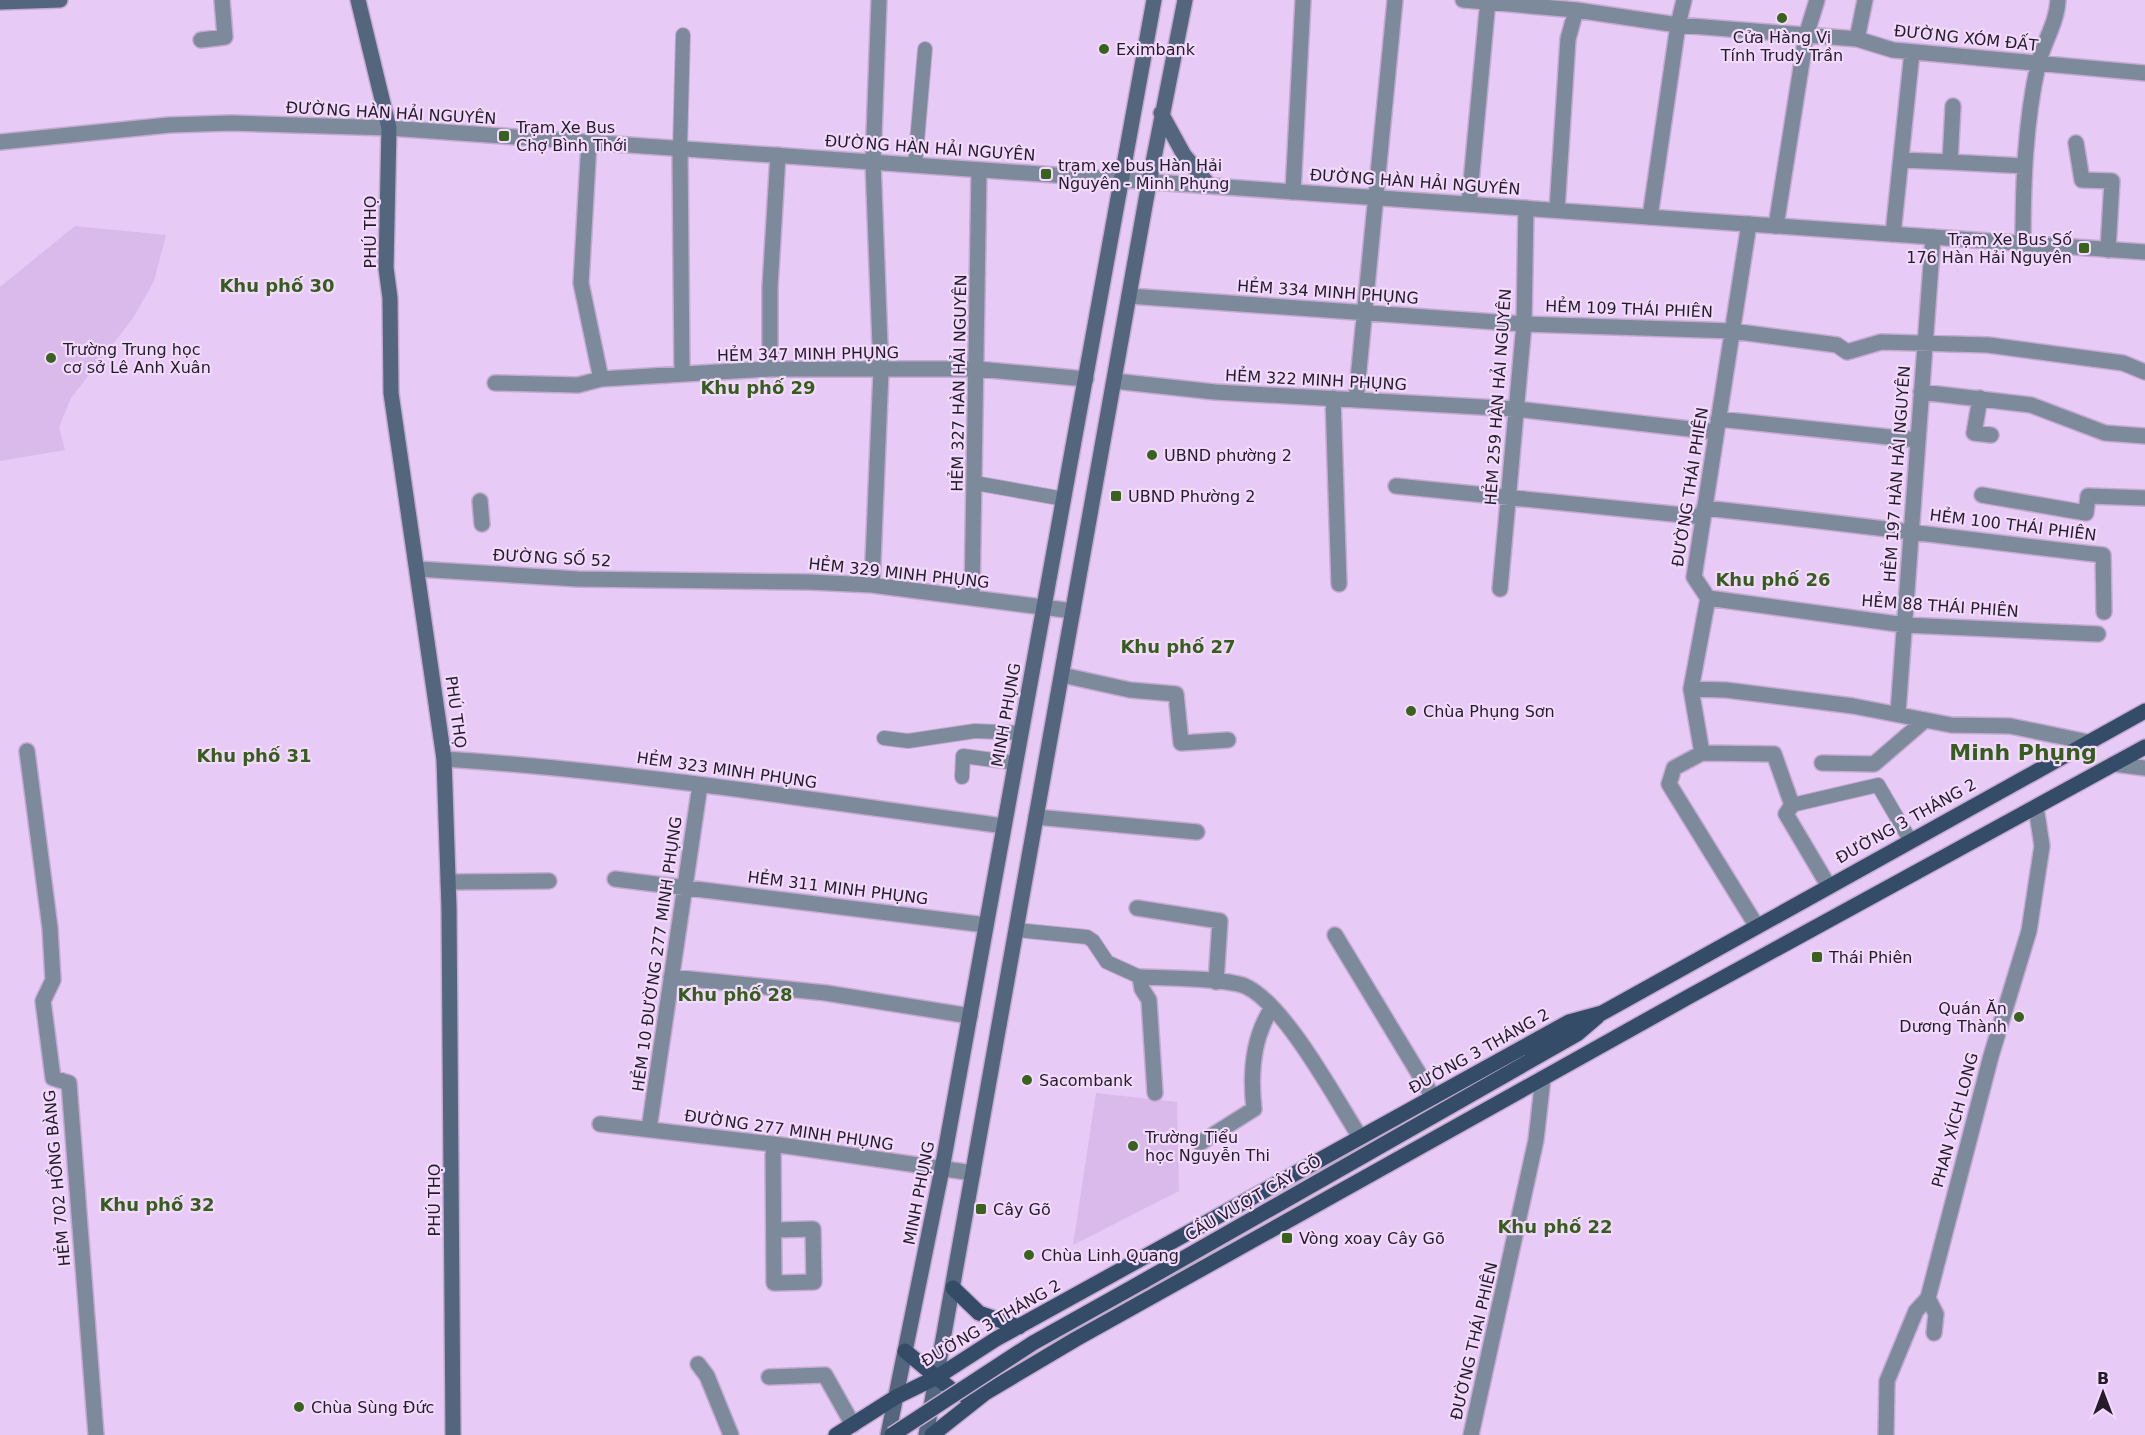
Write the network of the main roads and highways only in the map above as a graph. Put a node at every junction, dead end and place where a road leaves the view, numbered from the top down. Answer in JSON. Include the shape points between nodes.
{"nodes":[{"id":1,"x":60,"y":0,"type":"edge"},
{"id":2,"x":358,"y":0,"type":"edge"},
{"id":3,"x":1154,"y":0,"type":"edge"},
{"id":4,"x":1185,"y":0,"type":"edge"},
{"id":5,"x":0,"y":2,"type":"edge"},
{"id":6,"x":1161,"y":113,"type":"junction"},
{"id":7,"x":1208,"y":184,"type":"road end"},
{"id":8,"x":2145,"y":711,"type":"edge"},
{"id":9,"x":2145,"y":747,"type":"edge"},
{"id":10,"x":1602,"y":1012,"type":"junction"},
{"id":11,"x":953,"y":1288,"type":"junction"},
{"id":12,"x":1019,"y":1327,"type":"junction"},
{"id":13,"x":905,"y":1351,"type":"junction"},
{"id":14,"x":937,"y":1377,"type":"junction"},
{"id":15,"x":896,"y":1397,"type":"junction"},
{"id":16,"x":976,"y":1400,"type":"junction"},
{"id":17,"x":453,"y":1435,"type":"edge"},
{"id":18,"x":836,"y":1435,"type":"edge"},
{"id":19,"x":890,"y":1435,"type":"edge"},
{"id":20,"x":926,"y":1435,"type":"edge"},
{"id":21,"x":932,"y":1435,"type":"edge"}],
"edges":[{"from":1,"to":5,"type":"main road"},
{"from":2,"to":17,"type":"main road","name":"PHÚ THỌ","via":[[389,128],[386,268],[391,393],[444,759]]},
{"from":3,"to":13,"type":"main road","name":"MINH PHỤNG","via":[[942,1169]]},
{"from":4,"to":6,"type":"main road"},
{"from":6,"to":7,"type":"main road","via":[[1184,155]]},
{"from":6,"to":11,"type":"main road"},
{"from":8,"to":10,"type":"main road","name":"ĐƯỜNG 3 THÁNG 2"},
{"from":9,"to":16,"type":"main road","via":[[1543,1078],[1076,1339]]},
{"from":10,"to":12,"type":"main road","name":"ĐƯỜNG 3 THÁNG 2","via":[[1569,1022]]},
{"from":10,"to":19,"type":"main road","name":"CẦU VƯỢT CÂY GÕ","bridge":true,"via":[[1576,1034],[1033,1343]]},
{"from":11,"to":12,"type":"main road","via":[[979,1313]]},
{"from":11,"to":14,"type":"main road"},
{"from":12,"to":14,"type":"main road","name":"ĐƯỜNG 3 THÁNG 2"},
{"from":13,"to":14,"type":"main road"},
{"from":13,"to":15,"type":"main road","name":"MINH PHỤNG"},
{"from":14,"to":15,"type":"main road","name":"ĐƯỜNG 3 THÁNG 2"},
{"from":14,"to":16,"type":"main road","via":[[952,1390]]},
{"from":14,"to":20,"type":"main road"},
{"from":15,"to":18,"type":"main road","name":"ĐƯỜNG 3 THÁNG 2"},
{"from":15,"to":19,"type":"main road","name":"MINH PHỤNG"},
{"from":16,"to":21,"type":"main road"}]}
